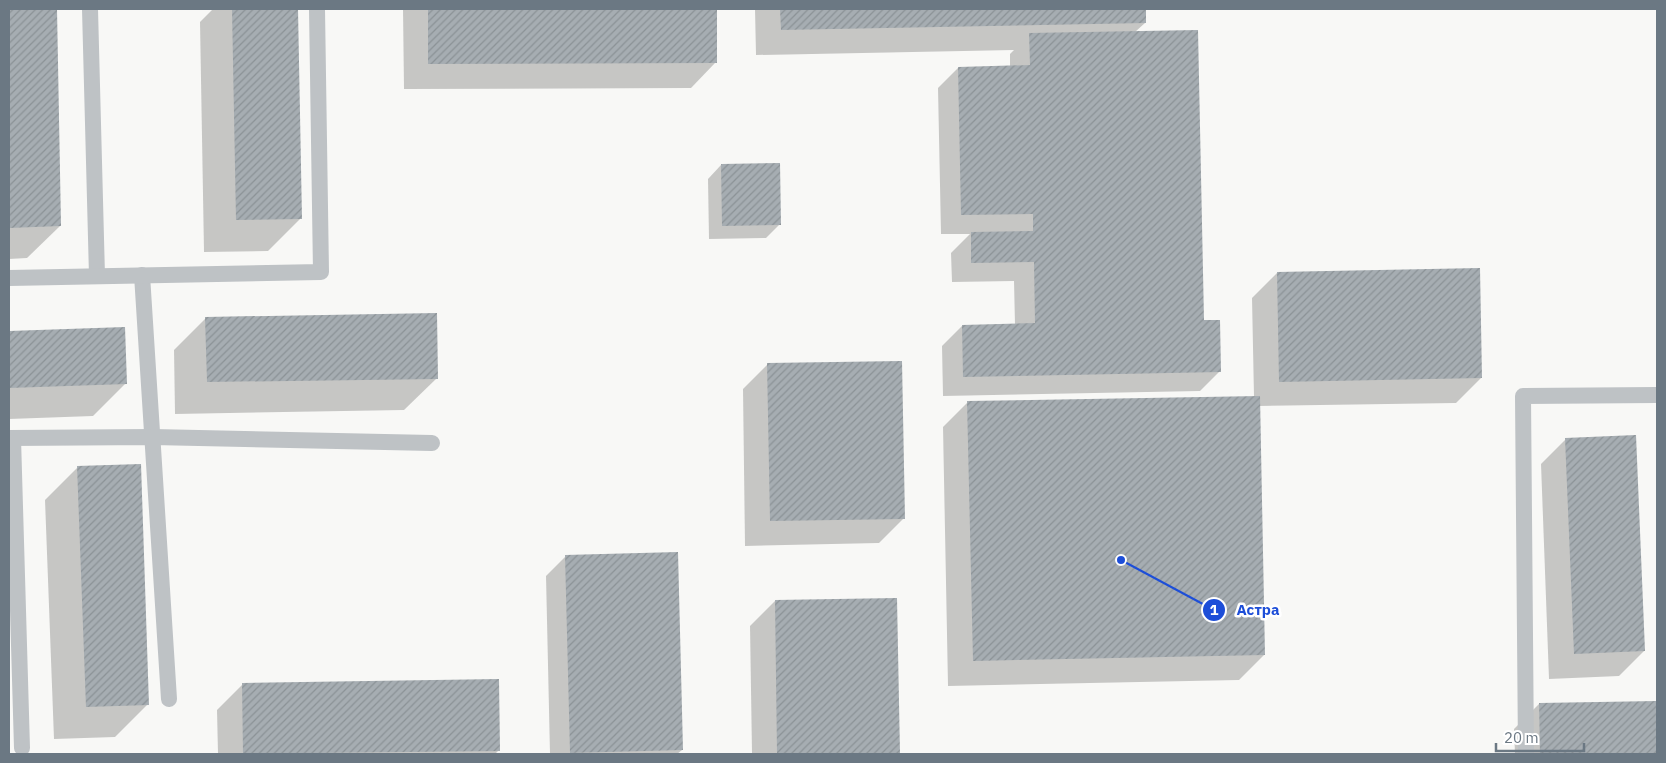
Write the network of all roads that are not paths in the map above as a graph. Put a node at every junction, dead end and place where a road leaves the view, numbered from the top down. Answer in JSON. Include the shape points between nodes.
{"nodes":[{"id":1,"x":90,"y":9,"type":"edge"},
{"id":2,"x":318,"y":9,"type":"edge"},
{"id":3,"x":98,"y":276,"type":"junction"},
{"id":4,"x":142,"y":276,"type":"junction"},
{"id":5,"x":9,"y":278,"type":"edge"},
{"id":6,"x":1657,"y":395,"type":"edge"},
{"id":7,"x":152,"y":437,"type":"junction"},
{"id":8,"x":11,"y":438,"type":"edge"},
{"id":9,"x":432,"y":443,"type":"dead end"},
{"id":10,"x":169,"y":699,"type":"dead end"},
{"id":11,"x":22,"y":748,"type":"dead end"},
{"id":12,"x":1526,"y":754,"type":"edge"}],
"edges":[{"from":1,"to":3,"type":"lane"},
{"from":2,"to":4,"type":"lane","via":[[321,272]]},
{"from":3,"to":4,"type":"lane"},
{"from":3,"to":5,"type":"lane"},
{"from":4,"to":7,"type":"lane"},
{"from":6,"to":12,"type":"lane","via":[[1523,396]]},
{"from":7,"to":8,"type":"lane"},
{"from":7,"to":9,"type":"lane"},
{"from":7,"to":10,"type":"lane"},
{"from":8,"to":11,"type":"lane"}]}
